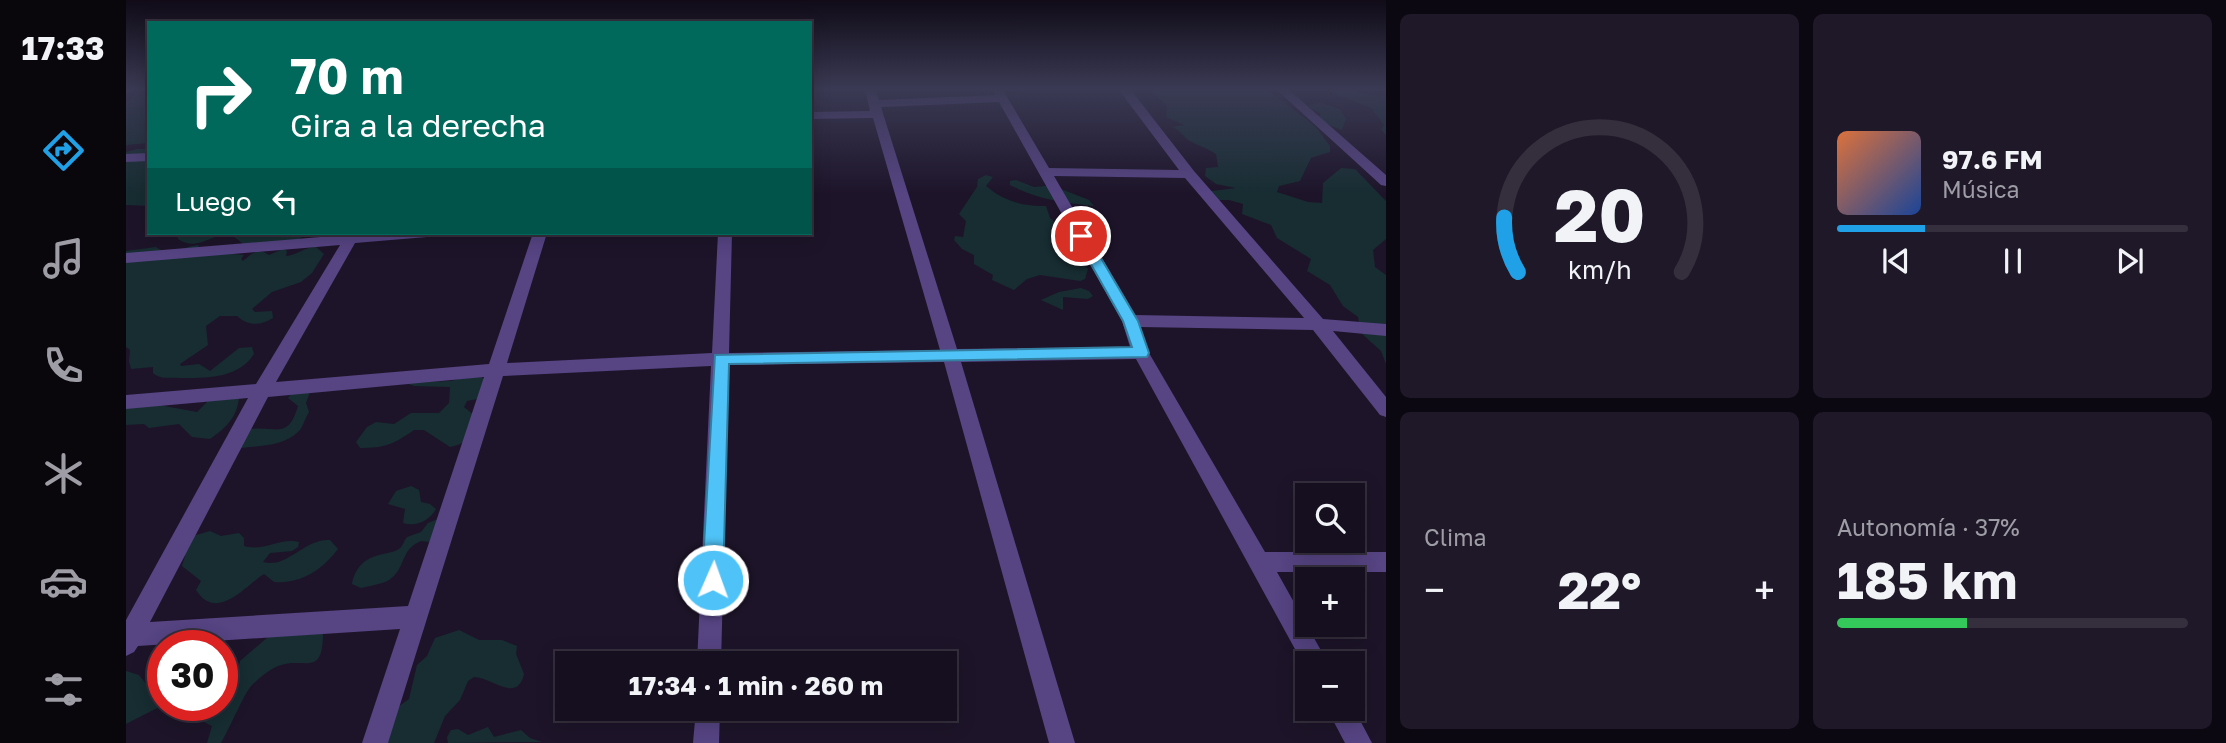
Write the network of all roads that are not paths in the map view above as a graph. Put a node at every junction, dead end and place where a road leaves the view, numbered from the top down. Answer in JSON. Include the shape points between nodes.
{"nodes":[{"id":1,"x":880,"y":125,"type":"edge"},
{"id":2,"x":1018,"y":125,"type":"edge"},
{"id":3,"x":1151,"y":125,"type":"edge"},
{"id":4,"x":1321,"y":125,"type":"edge"},
{"id":5,"x":147,"y":157,"type":"edge"},
{"id":6,"x":126,"y":158,"type":"edge"},
{"id":7,"x":1045,"y":172,"type":"junction"},
{"id":8,"x":1188,"y":174,"type":"junction"},
{"id":9,"x":1386,"y":182,"type":"edge"},
{"id":10,"x":378,"y":235,"type":"edge"},
{"id":11,"x":539,"y":235,"type":"edge"},
{"id":12,"x":725,"y":235,"type":"edge"},
{"id":13,"x":353,"y":236,"type":"edge"},
{"id":14,"x":126,"y":258,"type":"edge"},
{"id":15,"x":1130,"y":321,"type":"junction"},
{"id":16,"x":1318,"y":324,"type":"junction"},
{"id":17,"x":1386,"y":330,"type":"edge"},
{"id":18,"x":1142,"y":353,"type":"junction"},
{"id":19,"x":951,"y":357,"type":"junction"},
{"id":20,"x":721,"y":359,"type":"junction"},
{"id":21,"x":495,"y":370,"type":"junction"},
{"id":22,"x":261,"y":390,"type":"junction"},
{"id":23,"x":126,"y":402,"type":"edge"},
{"id":24,"x":1386,"y":410,"type":"edge"},
{"id":25,"x":1261,"y":562,"type":"junction"},
{"id":26,"x":1386,"y":562,"type":"edge"},
{"id":27,"x":415,"y":617,"type":"junction"},
{"id":28,"x":128,"y":638,"type":"edge"},
{"id":29,"x":709,"y":651,"type":"edge"},
{"id":30,"x":1309,"y":651,"type":"edge"},
{"id":31,"x":707,"y":721,"type":"edge"},
{"id":32,"x":1347,"y":721,"type":"edge"},
{"id":33,"x":375,"y":743,"type":"edge"},
{"id":34,"x":706,"y":743,"type":"edge"},
{"id":35,"x":1062,"y":743,"type":"edge"},
{"id":36,"x":1359,"y":743,"type":"edge"}],
"edges":[{"from":1,"to":19,"type":"street"},
{"from":2,"to":7,"type":"street"},
{"from":3,"to":8,"type":"street"},
{"from":4,"to":9,"type":"street"},
{"from":5,"to":6,"type":"street"},
{"from":7,"to":8,"type":"street"},
{"from":7,"to":15,"type":"street"},
{"from":8,"to":16,"type":"street"},
{"from":10,"to":13,"type":"street"},
{"from":11,"to":21,"type":"street"},
{"from":12,"to":20,"type":"street"},
{"from":13,"to":14,"type":"street"},
{"from":13,"to":22,"type":"street"},
{"from":15,"to":16,"type":"street"},
{"from":15,"to":18,"type":"street"},
{"from":16,"to":17,"type":"street"},
{"from":16,"to":24,"type":"street"},
{"from":18,"to":19,"type":"street"},
{"from":18,"to":25,"type":"street"},
{"from":19,"to":20,"type":"street"},
{"from":19,"to":35,"type":"street"},
{"from":20,"to":21,"type":"street"},
{"from":20,"to":29,"type":"street"},
{"from":21,"to":22,"type":"street"},
{"from":21,"to":27,"type":"street"},
{"from":22,"to":23,"type":"street"},
{"from":22,"to":28,"type":"street"},
{"from":25,"to":26,"type":"street"},
{"from":25,"to":30,"type":"street"},
{"from":27,"to":28,"type":"street"},
{"from":27,"to":33,"type":"street"},
{"from":31,"to":34,"type":"street"},
{"from":32,"to":36,"type":"street"}]}
